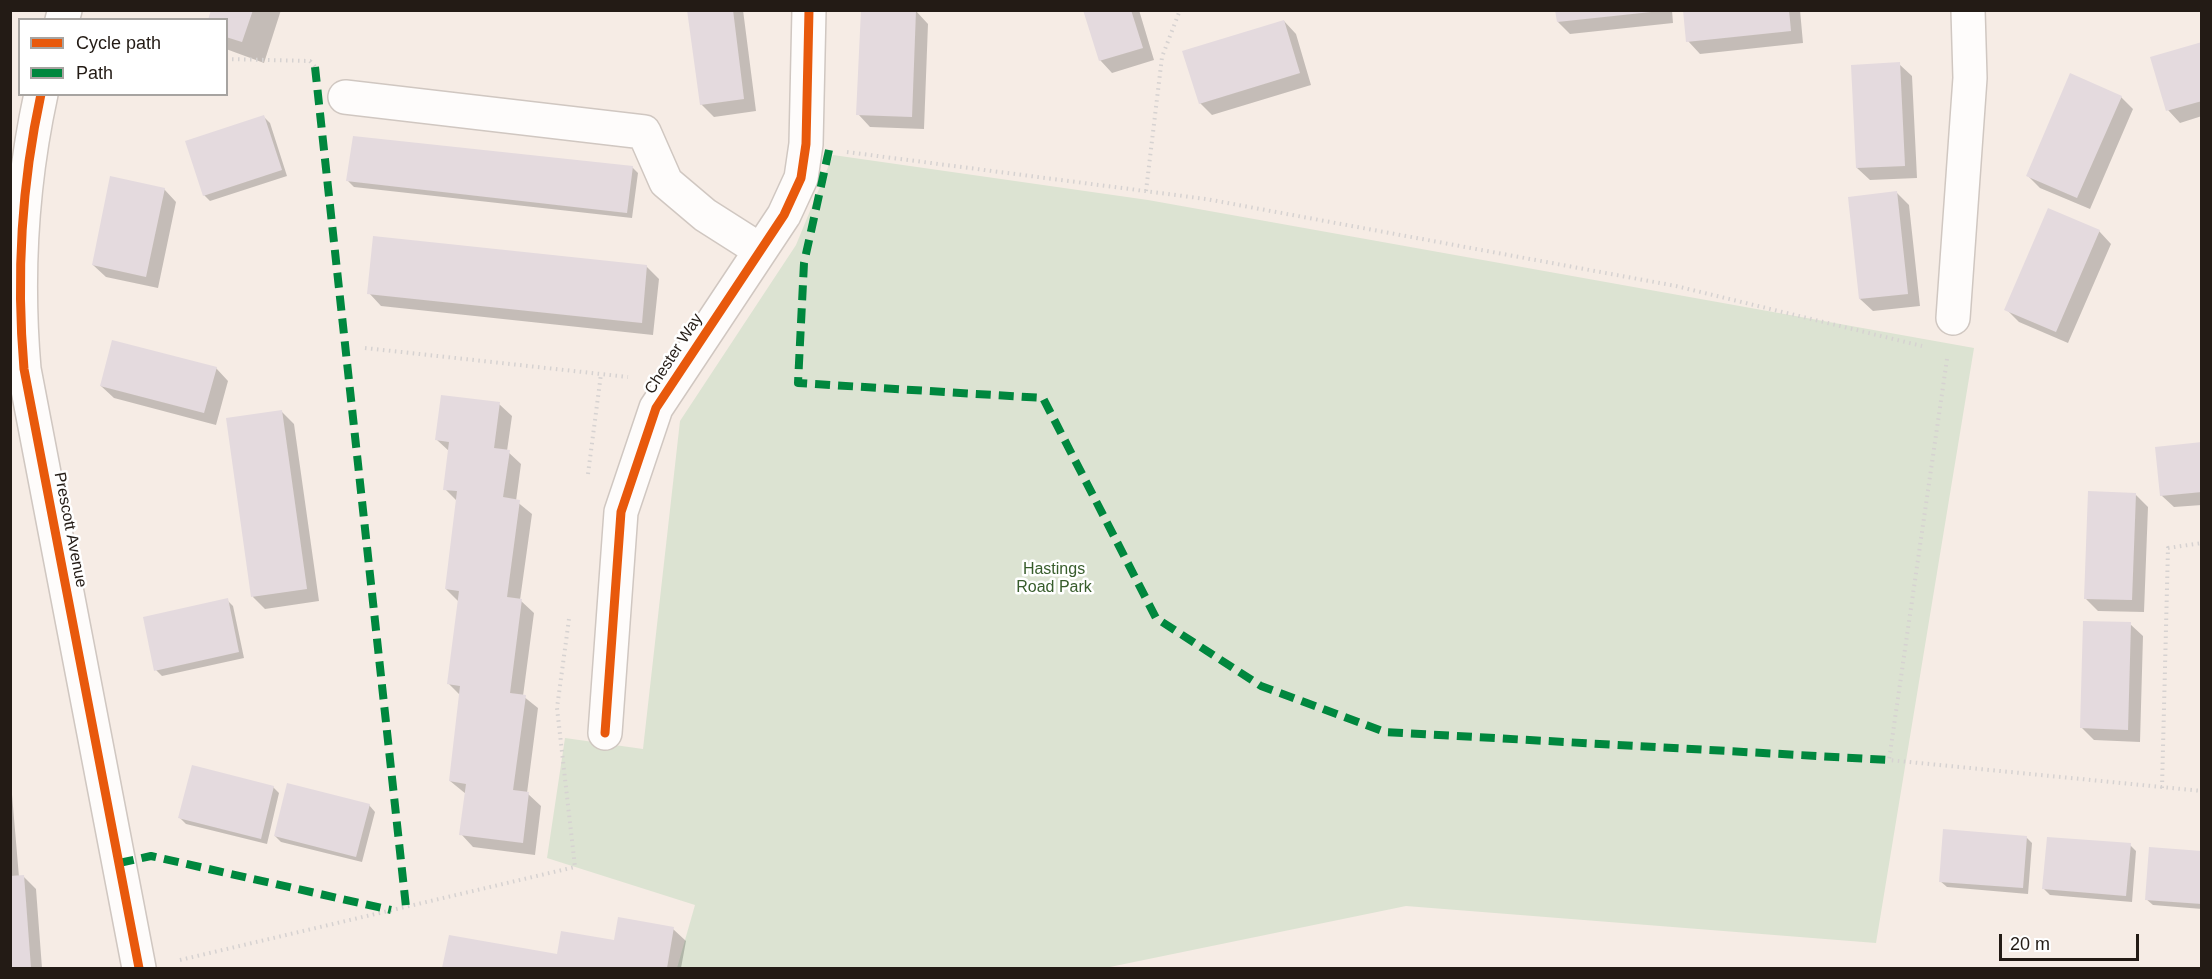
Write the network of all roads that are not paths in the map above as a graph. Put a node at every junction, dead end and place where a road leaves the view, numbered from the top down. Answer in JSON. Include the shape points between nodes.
{"nodes":[{"id":1,"x":809,"y":10,"type":"edge"},
{"id":2,"x":1968,"y":10,"type":"edge"},
{"id":3,"x":41,"y":96,"type":"edge"},
{"id":4,"x":345,"y":97,"type":"road end"},
{"id":5,"x":760,"y":250,"type":"junction"},
{"id":6,"x":1953,"y":318,"type":"road end"},
{"id":7,"x":604,"y":733,"type":"dead end"},
{"id":8,"x":139,"y":969,"type":"edge"}],
"edges":[{"from":1,"to":5,"type":"street","name":"Chester Way","via":[[806,144],[801,178],[784,214]]},
{"from":2,"to":6,"type":"street","via":[[1970,78]]},
{"from":3,"to":8,"type":"street","name":"Prescott Avenue","via":[[20,234],[18,304],[24,369]]},
{"from":4,"to":5,"type":"street","via":[[644,132],[666,182],[705,215]]},
{"from":5,"to":7,"type":"street","name":"Chester Way","via":[[656,408],[621,512]]}]}
